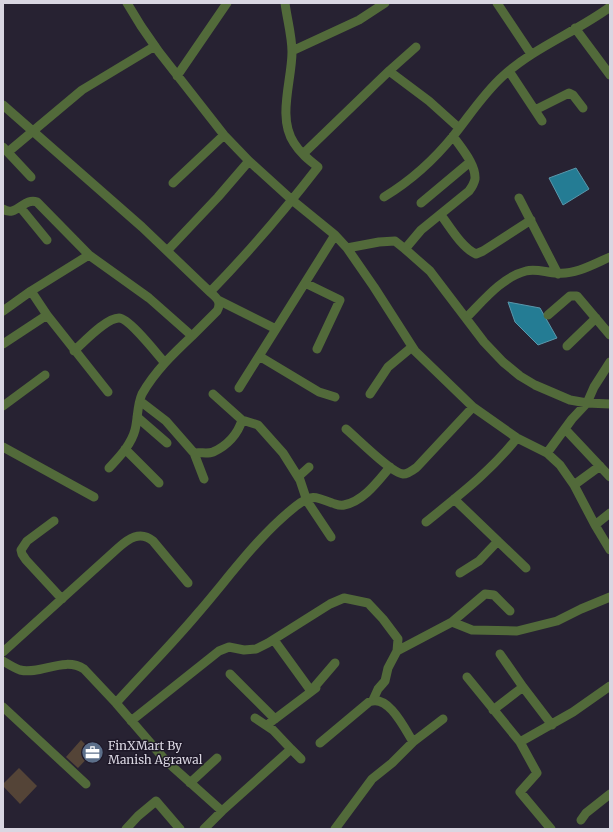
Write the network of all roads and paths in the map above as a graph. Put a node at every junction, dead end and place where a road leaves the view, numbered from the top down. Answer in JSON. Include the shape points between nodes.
{"nodes":[{"id":1,"x":127,"y":3,"type":"edge"},
{"id":2,"x":227,"y":3,"type":"edge"},
{"id":3,"x":285,"y":3,"type":"edge"},
{"id":4,"x":385,"y":3,"type":"edge"},
{"id":5,"x":497,"y":3,"type":"edge"},
{"id":6,"x":610,"y":7,"type":"edge"},
{"id":7,"x":575,"y":28,"type":"junction"},
{"id":8,"x":155,"y":46,"type":"junction"},
{"id":9,"x":416,"y":47,"type":"dead end"},
{"id":10,"x":292,"y":51,"type":"junction"},
{"id":11,"x":531,"y":54,"type":"junction"},
{"id":12,"x":389,"y":71,"type":"junction"},
{"id":13,"x":509,"y":71,"type":"junction"},
{"id":14,"x":610,"y":75,"type":"edge"},
{"id":15,"x":177,"y":76,"type":"junction"},
{"id":16,"x":3,"y":105,"type":"edge"},
{"id":17,"x":583,"y":108,"type":"dead end"},
{"id":18,"x":535,"y":110,"type":"junction"},
{"id":19,"x":542,"y":121,"type":"dead end"},
{"id":20,"x":33,"y":131,"type":"junction"},
{"id":21,"x":456,"y":132,"type":"junction"},
{"id":22,"x":224,"y":135,"type":"junction"},
{"id":23,"x":5,"y":150,"type":"edge"},
{"id":24,"x":303,"y":154,"type":"junction"},
{"id":25,"x":249,"y":161,"type":"junction"},
{"id":26,"x":470,"y":162,"type":"junction"},
{"id":27,"x":31,"y":177,"type":"dead end"},
{"id":28,"x":173,"y":183,"type":"dead end"},
{"id":29,"x":384,"y":197,"type":"dead end"},
{"id":30,"x":519,"y":198,"type":"dead end"},
{"id":31,"x":292,"y":200,"type":"junction"},
{"id":32,"x":421,"y":203,"type":"dead end"},
{"id":33,"x":20,"y":207,"type":"junction"},
{"id":34,"x":3,"y":209,"type":"edge"},
{"id":35,"x":441,"y":215,"type":"junction"},
{"id":36,"x":531,"y":220,"type":"junction"},
{"id":37,"x":335,"y":235,"type":"junction"},
{"id":38,"x":47,"y":240,"type":"dead end"},
{"id":39,"x":347,"y":248,"type":"junction"},
{"id":40,"x":404,"y":249,"type":"junction"},
{"id":41,"x":167,"y":251,"type":"junction"},
{"id":42,"x":89,"y":255,"type":"junction"},
{"id":43,"x":610,"y":257,"type":"edge"},
{"id":44,"x":558,"y":274,"type":"junction"},
{"id":45,"x":305,"y":283,"type":"junction"},
{"id":46,"x":31,"y":291,"type":"junction"},
{"id":47,"x":210,"y":292,"type":"junction"},
{"id":48,"x":218,"y":300,"type":"junction"},
{"id":49,"x":3,"y":310,"type":"edge"},
{"id":50,"x":47,"y":315,"type":"junction"},
{"id":51,"x":548,"y":315,"type":"dead end"},
{"id":52,"x":466,"y":318,"type":"junction"},
{"id":53,"x":596,"y":318,"type":"junction"},
{"id":54,"x":276,"y":330,"type":"junction"},
{"id":55,"x":610,"y":335,"type":"edge"},
{"id":56,"x":192,"y":336,"type":"junction"},
{"id":57,"x":3,"y":344,"type":"edge"},
{"id":58,"x":567,"y":346,"type":"dead end"},
{"id":59,"x":412,"y":347,"type":"junction"},
{"id":60,"x":317,"y":349,"type":"dead end"},
{"id":61,"x":74,"y":351,"type":"junction"},
{"id":62,"x":260,"y":356,"type":"junction"},
{"id":63,"x":165,"y":362,"type":"junction"},
{"id":64,"x":610,"y":362,"type":"edge"},
{"id":65,"x":45,"y":375,"type":"dead end"},
{"id":66,"x":239,"y":388,"type":"dead end"},
{"id":67,"x":108,"y":392,"type":"dead end"},
{"id":68,"x":213,"y":394,"type":"dead end"},
{"id":69,"x":370,"y":394,"type":"dead end"},
{"id":70,"x":335,"y":397,"type":"dead end"},
{"id":71,"x":140,"y":401,"type":"junction"},
{"id":72,"x":587,"y":403,"type":"junction"},
{"id":73,"x":610,"y":404,"type":"edge"},
{"id":74,"x":3,"y":406,"type":"edge"},
{"id":75,"x":474,"y":407,"type":"junction"},
{"id":76,"x":137,"y":417,"type":"junction"},
{"id":77,"x":242,"y":420,"type":"junction"},
{"id":78,"x":346,"y":429,"type":"dead end"},
{"id":79,"x":565,"y":429,"type":"junction"},
{"id":80,"x":517,"y":438,"type":"junction"},
{"id":81,"x":167,"y":443,"type":"dead end"},
{"id":82,"x":3,"y":447,"type":"edge"},
{"id":83,"x":125,"y":449,"type":"junction"},
{"id":84,"x":194,"y":453,"type":"junction"},
{"id":85,"x":547,"y":453,"type":"junction"},
{"id":86,"x":600,"y":466,"type":"junction"},
{"id":87,"x":309,"y":467,"type":"dead end"},
{"id":88,"x":390,"y":467,"type":"junction"},
{"id":89,"x":109,"y":468,"type":"dead end"},
{"id":90,"x":610,"y":476,"type":"edge"},
{"id":91,"x":298,"y":477,"type":"junction"},
{"id":92,"x":204,"y":479,"type":"dead end"},
{"id":93,"x":159,"y":483,"type":"dead end"},
{"id":94,"x":574,"y":484,"type":"junction"},
{"id":95,"x":94,"y":497,"type":"dead end"},
{"id":96,"x":306,"y":499,"type":"junction"},
{"id":97,"x":454,"y":499,"type":"junction"},
{"id":98,"x":610,"y":513,"type":"edge"},
{"id":99,"x":54,"y":521,"type":"dead end"},
{"id":100,"x":426,"y":522,"type":"dead end"},
{"id":101,"x":595,"y":525,"type":"junction"},
{"id":102,"x":331,"y":537,"type":"dead end"},
{"id":103,"x":498,"y":541,"type":"junction"},
{"id":104,"x":610,"y":550,"type":"edge"},
{"id":105,"x":526,"y":568,"type":"dead end"},
{"id":106,"x":460,"y":573,"type":"dead end"},
{"id":107,"x":188,"y":583,"type":"dead end"},
{"id":108,"x":610,"y":597,"type":"edge"},
{"id":109,"x":62,"y":599,"type":"junction"},
{"id":110,"x":510,"y":611,"type":"dead end"},
{"id":111,"x":452,"y":622,"type":"junction"},
{"id":112,"x":274,"y":640,"type":"junction"},
{"id":113,"x":397,"y":651,"type":"junction"},
{"id":114,"x":3,"y":652,"type":"edge"},
{"id":115,"x":500,"y":654,"type":"dead end"},
{"id":116,"x":3,"y":661,"type":"edge"},
{"id":117,"x":335,"y":663,"type":"dead end"},
{"id":118,"x":230,"y":674,"type":"dead end"},
{"id":119,"x":329,"y":677,"type":"dead end"},
{"id":120,"x":468,"y":677,"type":"dead end"},
{"id":121,"x":610,"y":686,"type":"edge"},
{"id":122,"x":523,"y":687,"type":"junction"},
{"id":123,"x":311,"y":691,"type":"junction"},
{"id":124,"x":373,"y":700,"type":"junction"},
{"id":125,"x":116,"y":702,"type":"junction"},
{"id":126,"x":3,"y":707,"type":"edge"},
{"id":127,"x":493,"y":710,"type":"junction"},
{"id":128,"x":255,"y":718,"type":"dead end"},
{"id":129,"x":275,"y":719,"type":"junction"},
{"id":130,"x":443,"y":720,"type":"dead end"},
{"id":131,"x":131,"y":721,"type":"junction"},
{"id":132,"x":267,"y":725,"type":"junction"},
{"id":133,"x":552,"y":725,"type":"junction"},
{"id":134,"x":413,"y":742,"type":"junction"},
{"id":135,"x":520,"y":742,"type":"junction"},
{"id":136,"x":320,"y":743,"type":"dead end"},
{"id":137,"x":291,"y":749,"type":"junction"},
{"id":138,"x":217,"y":758,"type":"dead end"},
{"id":139,"x":301,"y":759,"type":"dead end"},
{"id":140,"x":190,"y":782,"type":"junction"},
{"id":141,"x":86,"y":784,"type":"dead end"},
{"id":142,"x":610,"y":794,"type":"edge"},
{"id":143,"x":222,"y":811,"type":"junction"},
{"id":144,"x":581,"y":820,"type":"dead end"},
{"id":145,"x":126,"y":829,"type":"edge"},
{"id":146,"x":180,"y":829,"type":"edge"},
{"id":147,"x":204,"y":829,"type":"edge"},
{"id":148,"x":335,"y":829,"type":"edge"},
{"id":149,"x":551,"y":829,"type":"edge"}],
"edges":[{"from":1,"to":8,"type":"street"},
{"from":2,"to":15,"type":"street"},
{"from":3,"to":10,"type":"street"},
{"from":4,"to":10,"type":"street","via":[[359,20]]},
{"from":5,"to":11,"type":"street"},
{"from":6,"to":7,"type":"street"},
{"from":7,"to":11,"type":"street"},
{"from":7,"to":14,"type":"street"},
{"from":8,"to":15,"type":"street"},
{"from":8,"to":20,"type":"street","via":[[82,90]]},
{"from":9,"to":12,"type":"street"},
{"from":10,"to":24,"type":"street","via":[[286,113],[287,129],[293,143]]},
{"from":11,"to":13,"type":"street"},
{"from":12,"to":21,"type":"street","via":[[429,101]]},
{"from":12,"to":24,"type":"street"},
{"from":13,"to":18,"type":"street"},
{"from":13,"to":21,"type":"street"},
{"from":15,"to":22,"type":"street"},
{"from":16,"to":20,"type":"street"},
{"from":17,"to":18,"type":"street","via":[[569,93]]},
{"from":18,"to":19,"type":"street"},
{"from":20,"to":23,"type":"street"},
{"from":20,"to":41,"type":"street"},
{"from":21,"to":26,"type":"street"},
{"from":21,"to":29,"type":"street","via":[[413,178]]},
{"from":22,"to":25,"type":"street"},
{"from":22,"to":28,"type":"street"},
{"from":23,"to":27,"type":"street"},
{"from":24,"to":31,"type":"street","via":[[318,167]]},
{"from":25,"to":31,"type":"street"},
{"from":25,"to":41,"type":"street"},
{"from":26,"to":32,"type":"street"},
{"from":26,"to":35,"type":"street","via":[[474,171],[473,185],[460,200]]},
{"from":30,"to":36,"type":"street"},
{"from":31,"to":37,"type":"street"},
{"from":31,"to":47,"type":"street","via":[[242,260]]},
{"from":33,"to":34,"type":"street","via":[[10,212]]},
{"from":33,"to":38,"type":"street"},
{"from":33,"to":42,"type":"street","via":[[28,201],[37,202]]},
{"from":35,"to":36,"type":"street","via":[[465,246],[476,254]]},
{"from":35,"to":40,"type":"street","via":[[421,230]]},
{"from":36,"to":44,"type":"street"},
{"from":37,"to":39,"type":"street"},
{"from":37,"to":45,"type":"street"},
{"from":39,"to":40,"type":"street","via":[[395,241]]},
{"from":39,"to":59,"type":"street"},
{"from":40,"to":52,"type":"street","via":[[430,271]]},
{"from":41,"to":47,"type":"street"},
{"from":42,"to":46,"type":"street"},
{"from":42,"to":56,"type":"street","via":[[149,298]]},
{"from":43,"to":44,"type":"street","via":[[574,271]]},
{"from":44,"to":52,"type":"street","via":[[528,270],[517,274],[493,291]]},
{"from":45,"to":54,"type":"street"},
{"from":45,"to":60,"type":"street","via":[[340,300]]},
{"from":46,"to":49,"type":"street"},
{"from":46,"to":50,"type":"street"},
{"from":47,"to":48,"type":"street"},
{"from":48,"to":54,"type":"street"},
{"from":48,"to":56,"type":"street","via":[[217,311]]},
{"from":50,"to":57,"type":"street"},
{"from":50,"to":61,"type":"street"},
{"from":51,"to":53,"type":"street","via":[[574,295],[580,298]]},
{"from":52,"to":72,"type":"street","via":[[484,342],[520,376],[570,400]]},
{"from":53,"to":55,"type":"street"},
{"from":53,"to":58,"type":"street"},
{"from":54,"to":62,"type":"street"},
{"from":56,"to":63,"type":"street"},
{"from":59,"to":69,"type":"street","via":[[388,367]]},
{"from":59,"to":75,"type":"street"},
{"from":61,"to":63,"type":"street","via":[[103,325],[118,318],[131,325]]},
{"from":61,"to":67,"type":"street"},
{"from":62,"to":66,"type":"street"},
{"from":62,"to":70,"type":"street","via":[[319,392]]},
{"from":63,"to":71,"type":"street"},
{"from":64,"to":72,"type":"street"},
{"from":65,"to":74,"type":"street"},
{"from":68,"to":77,"type":"street"},
{"from":71,"to":76,"type":"street"},
{"from":71,"to":84,"type":"street","via":[[166,421]]},
{"from":72,"to":73,"type":"street"},
{"from":72,"to":79,"type":"street"},
{"from":75,"to":80,"type":"street"},
{"from":75,"to":88,"type":"street","via":[[412,471],[401,474]]},
{"from":76,"to":81,"type":"street"},
{"from":76,"to":83,"type":"street","via":[[132,438]]},
{"from":77,"to":84,"type":"street","via":[[239,430],[228,442],[212,452]]},
{"from":77,"to":91,"type":"street","via":[[258,425],[283,452]]},
{"from":78,"to":88,"type":"street"},
{"from":79,"to":85,"type":"street"},
{"from":79,"to":86,"type":"street"},
{"from":80,"to":85,"type":"street"},
{"from":80,"to":97,"type":"street","via":[[500,458]]},
{"from":82,"to":95,"type":"street"},
{"from":83,"to":89,"type":"street"},
{"from":83,"to":93,"type":"street"},
{"from":84,"to":92,"type":"street"},
{"from":85,"to":94,"type":"street"},
{"from":86,"to":90,"type":"street"},
{"from":86,"to":94,"type":"street"},
{"from":87,"to":91,"type":"street"},
{"from":88,"to":96,"type":"street","via":[[368,491],[350,503],[338,505],[315,497]]},
{"from":91,"to":96,"type":"street"},
{"from":94,"to":101,"type":"street"},
{"from":96,"to":102,"type":"street"},
{"from":96,"to":125,"type":"street","via":[[254,545],[197,614]]},
{"from":97,"to":100,"type":"street"},
{"from":97,"to":103,"type":"street"},
{"from":98,"to":101,"type":"street"},
{"from":99,"to":109,"type":"street","via":[[27,541],[21,550],[26,560]]},
{"from":101,"to":104,"type":"street"},
{"from":103,"to":105,"type":"street"},
{"from":103,"to":106,"type":"street","via":[[479,561]]},
{"from":107,"to":109,"type":"street","via":[[153,541],[148,537],[138,536],[121,545]]},
{"from":108,"to":111,"type":"street","via":[[581,608],[558,621],[517,631],[472,630]]},
{"from":109,"to":114,"type":"street"},
{"from":110,"to":111,"type":"street","via":[[494,594],[485,594]]},
{"from":111,"to":113,"type":"street"},
{"from":112,"to":113,"type":"street","via":[[330,604],[344,598],[368,603],[398,638]]},
{"from":112,"to":123,"type":"street"},
{"from":112,"to":131,"type":"street","via":[[250,651],[232,647],[219,651]]},
{"from":113,"to":124,"type":"street","via":[[388,668],[385,681]]},
{"from":115,"to":122,"type":"street"},
{"from":116,"to":125,"type":"street","via":[[20,670],[72,664],[79,666]]},
{"from":117,"to":123,"type":"street"},
{"from":118,"to":129,"type":"street"},
{"from":119,"to":123,"type":"street"},
{"from":120,"to":127,"type":"street"},
{"from":121,"to":133,"type":"street"},
{"from":122,"to":127,"type":"street"},
{"from":122,"to":133,"type":"street"},
{"from":123,"to":129,"type":"street"},
{"from":124,"to":134,"type":"street","via":[[382,702],[396,714]]},
{"from":124,"to":136,"type":"street"},
{"from":125,"to":131,"type":"street"},
{"from":126,"to":141,"type":"street"},
{"from":127,"to":135,"type":"street"},
{"from":128,"to":132,"type":"street"},
{"from":129,"to":132,"type":"street"},
{"from":130,"to":134,"type":"street"},
{"from":131,"to":140,"type":"street","via":[[166,761]]},
{"from":132,"to":137,"type":"street"},
{"from":133,"to":135,"type":"street"},
{"from":134,"to":148,"type":"street","via":[[372,780]]},
{"from":135,"to":149,"type":"street","via":[[537,773],[520,792]]},
{"from":137,"to":139,"type":"street"},
{"from":137,"to":143,"type":"street"},
{"from":138,"to":140,"type":"street"},
{"from":140,"to":143,"type":"street"},
{"from":142,"to":144,"type":"street"},
{"from":143,"to":147,"type":"street"},
{"from":145,"to":146,"type":"street","via":[[156,801]]}]}
